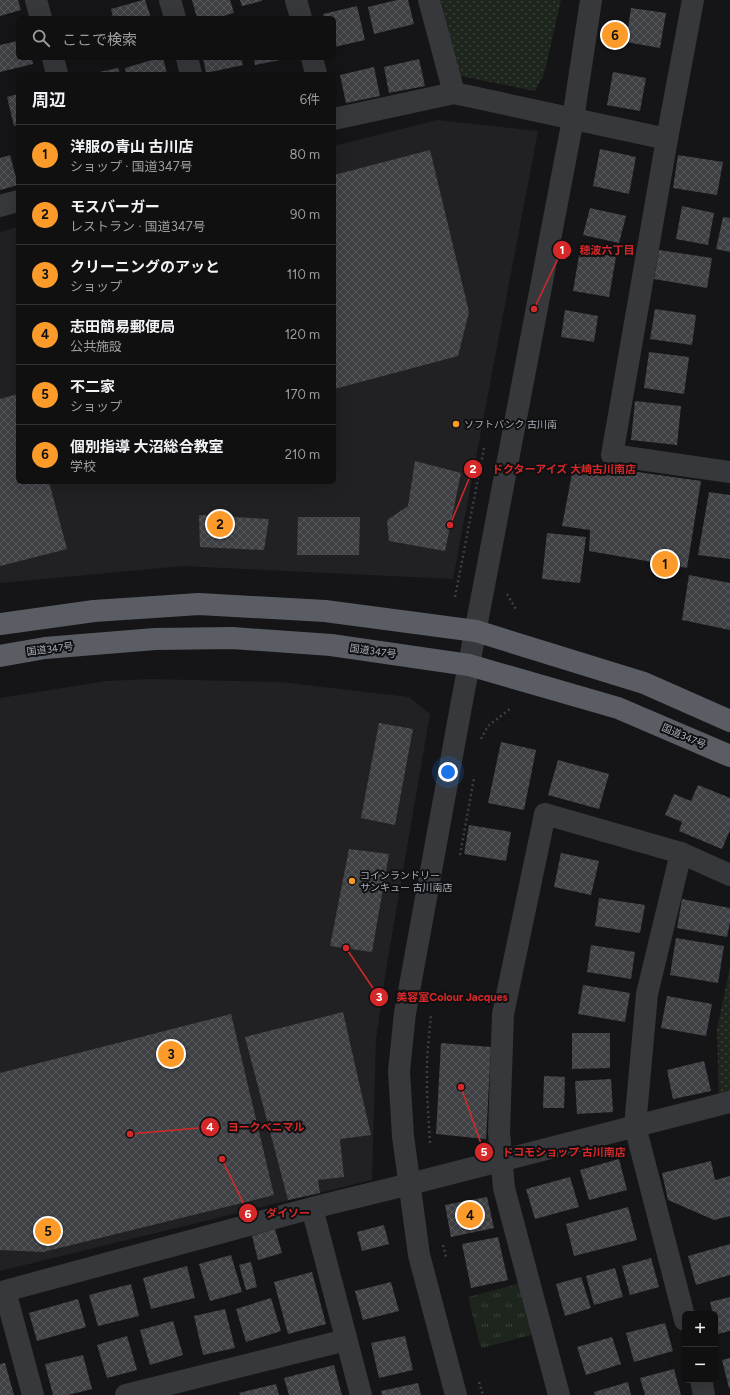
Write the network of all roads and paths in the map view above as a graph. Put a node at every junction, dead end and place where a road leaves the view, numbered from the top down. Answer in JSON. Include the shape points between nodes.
{"nodes":[{"id":1,"x":36,"y":0,"type":"edge"},
{"id":2,"x":170,"y":0,"type":"edge"},
{"id":3,"x":296,"y":0,"type":"edge"},
{"id":4,"x":429,"y":0,"type":"edge"},
{"id":5,"x":591,"y":0,"type":"edge"},
{"id":6,"x":693,"y":0,"type":"edge"},
{"id":7,"x":41,"y":16,"type":"edge"},
{"id":8,"x":174,"y":16,"type":"edge"},
{"id":9,"x":300,"y":16,"type":"edge"},
{"id":10,"x":54,"y":60,"type":"edge"},
{"id":11,"x":188,"y":60,"type":"edge"},
{"id":12,"x":312,"y":60,"type":"edge"},
{"id":13,"x":56,"y":72,"type":"edge"},
{"id":14,"x":190,"y":72,"type":"edge"},
{"id":15,"x":316,"y":72,"type":"edge"},
{"id":16,"x":454,"y":93,"type":"junction"},
{"id":17,"x":336,"y":119,"type":"edge"},
{"id":18,"x":573,"y":119,"type":"junction"},
{"id":19,"x":667,"y":139,"type":"junction"},
{"id":20,"x":16,"y":202,"type":"edge"},
{"id":21,"x":0,"y":206,"type":"edge"},
{"id":22,"x":730,"y":472,"type":"edge"},
{"id":23,"x":0,"y":624,"type":"edge"},
{"id":24,"x":476,"y":631,"type":"junction"},
{"id":25,"x":0,"y":656,"type":"edge"},
{"id":26,"x":469,"y":665,"type":"junction"},
{"id":27,"x":510,"y":709,"type":"dead end"},
{"id":28,"x":730,"y":721,"type":"edge"},
{"id":29,"x":480,"y":745,"type":"dead end"},
{"id":30,"x":730,"y":756,"type":"edge"},
{"id":31,"x":475,"y":774,"type":"dead end"},
{"id":32,"x":681,"y":853,"type":"junction"},
{"id":33,"x":460,"y":855,"type":"dead end"},
{"id":34,"x":730,"y":875,"type":"edge"},
{"id":35,"x":431,"y":1008,"type":"dead end"},
{"id":36,"x":730,"y":1102,"type":"edge"},
{"id":37,"x":635,"y":1126,"type":"junction"},
{"id":38,"x":501,"y":1160,"type":"junction"},
{"id":39,"x":433,"y":1178,"type":"junction"},
{"id":40,"x":410,"y":1184,"type":"junction"},
{"id":41,"x":312,"y":1208,"type":"junction"},
{"id":42,"x":442,"y":1240,"type":"dead end"},
{"id":43,"x":447,"y":1261,"type":"dead end"},
{"id":44,"x":683,"y":1311,"type":"edge"},
{"id":45,"x":346,"y":1340,"type":"junction"},
{"id":46,"x":479,"y":1380,"type":"dead end"},
{"id":47,"x":701,"y":1383,"type":"edge"},
{"id":48,"x":33,"y":1395,"type":"edge"},
{"id":49,"x":126,"y":1395,"type":"edge"},
{"id":50,"x":361,"y":1395,"type":"edge"},
{"id":51,"x":456,"y":1395,"type":"edge"},
{"id":52,"x":483,"y":1395,"type":"edge"},
{"id":53,"x":559,"y":1395,"type":"edge"},
{"id":54,"x":704,"y":1395,"type":"edge"}],
"edges":[{"from":1,"to":7,"type":"street"},
{"from":2,"to":8,"type":"street"},
{"from":3,"to":9,"type":"street"},
{"from":4,"to":16,"type":"street"},
{"from":5,"to":18,"type":"street"},
{"from":6,"to":19,"type":"street"},
{"from":10,"to":13,"type":"street"},
{"from":11,"to":14,"type":"street"},
{"from":12,"to":15,"type":"street"},
{"from":16,"to":17,"type":"street"},
{"from":16,"to":18,"type":"street"},
{"from":18,"to":19,"type":"street"},
{"from":18,"to":24,"type":"street"},
{"from":19,"to":22,"type":"street","via":[[612,455]]},
{"from":20,"to":21,"type":"street"},
{"from":23,"to":24,"type":"highway","via":[[94,611],[198,604],[325,612]]},
{"from":24,"to":26,"type":"street"},
{"from":24,"to":28,"type":"highway","via":[[644,683]]},
{"from":25,"to":26,"type":"highway","name":"国道347号","via":[[45,648],[147,640],[232,638],[331,644]]},
{"from":26,"to":30,"type":"highway","name":"国道347号","via":[[618,708]]},
{"from":26,"to":40,"type":"street","via":[[405,1013],[399,1071],[403,1136]]},
{"from":27,"to":29,"type":"path","via":[[488,726]]},
{"from":31,"to":33,"type":"path"},
{"from":32,"to":34,"type":"street"},
{"from":32,"to":37,"type":"street","via":[[648,994]]},
{"from":32,"to":38,"type":"street","via":[[545,814],[503,1014],[498,1132]]},
{"from":35,"to":39,"type":"path","via":[[427,1094]]},
{"from":36,"to":37,"type":"street"},
{"from":37,"to":38,"type":"street"},
{"from":37,"to":44,"type":"street"},
{"from":38,"to":39,"type":"street"},
{"from":38,"to":53,"type":"street","via":[[504,1188]]},
{"from":39,"to":40,"type":"street"},
{"from":40,"to":41,"type":"street"},
{"from":40,"to":51,"type":"street","via":[[418,1255]]},
{"from":41,"to":45,"type":"street"},
{"from":41,"to":48,"type":"street","via":[[5,1291]]},
{"from":42,"to":43,"type":"path"},
{"from":45,"to":49,"type":"street"},
{"from":45,"to":50,"type":"street"},
{"from":46,"to":52,"type":"path"},
{"from":47,"to":54,"type":"street"}]}
